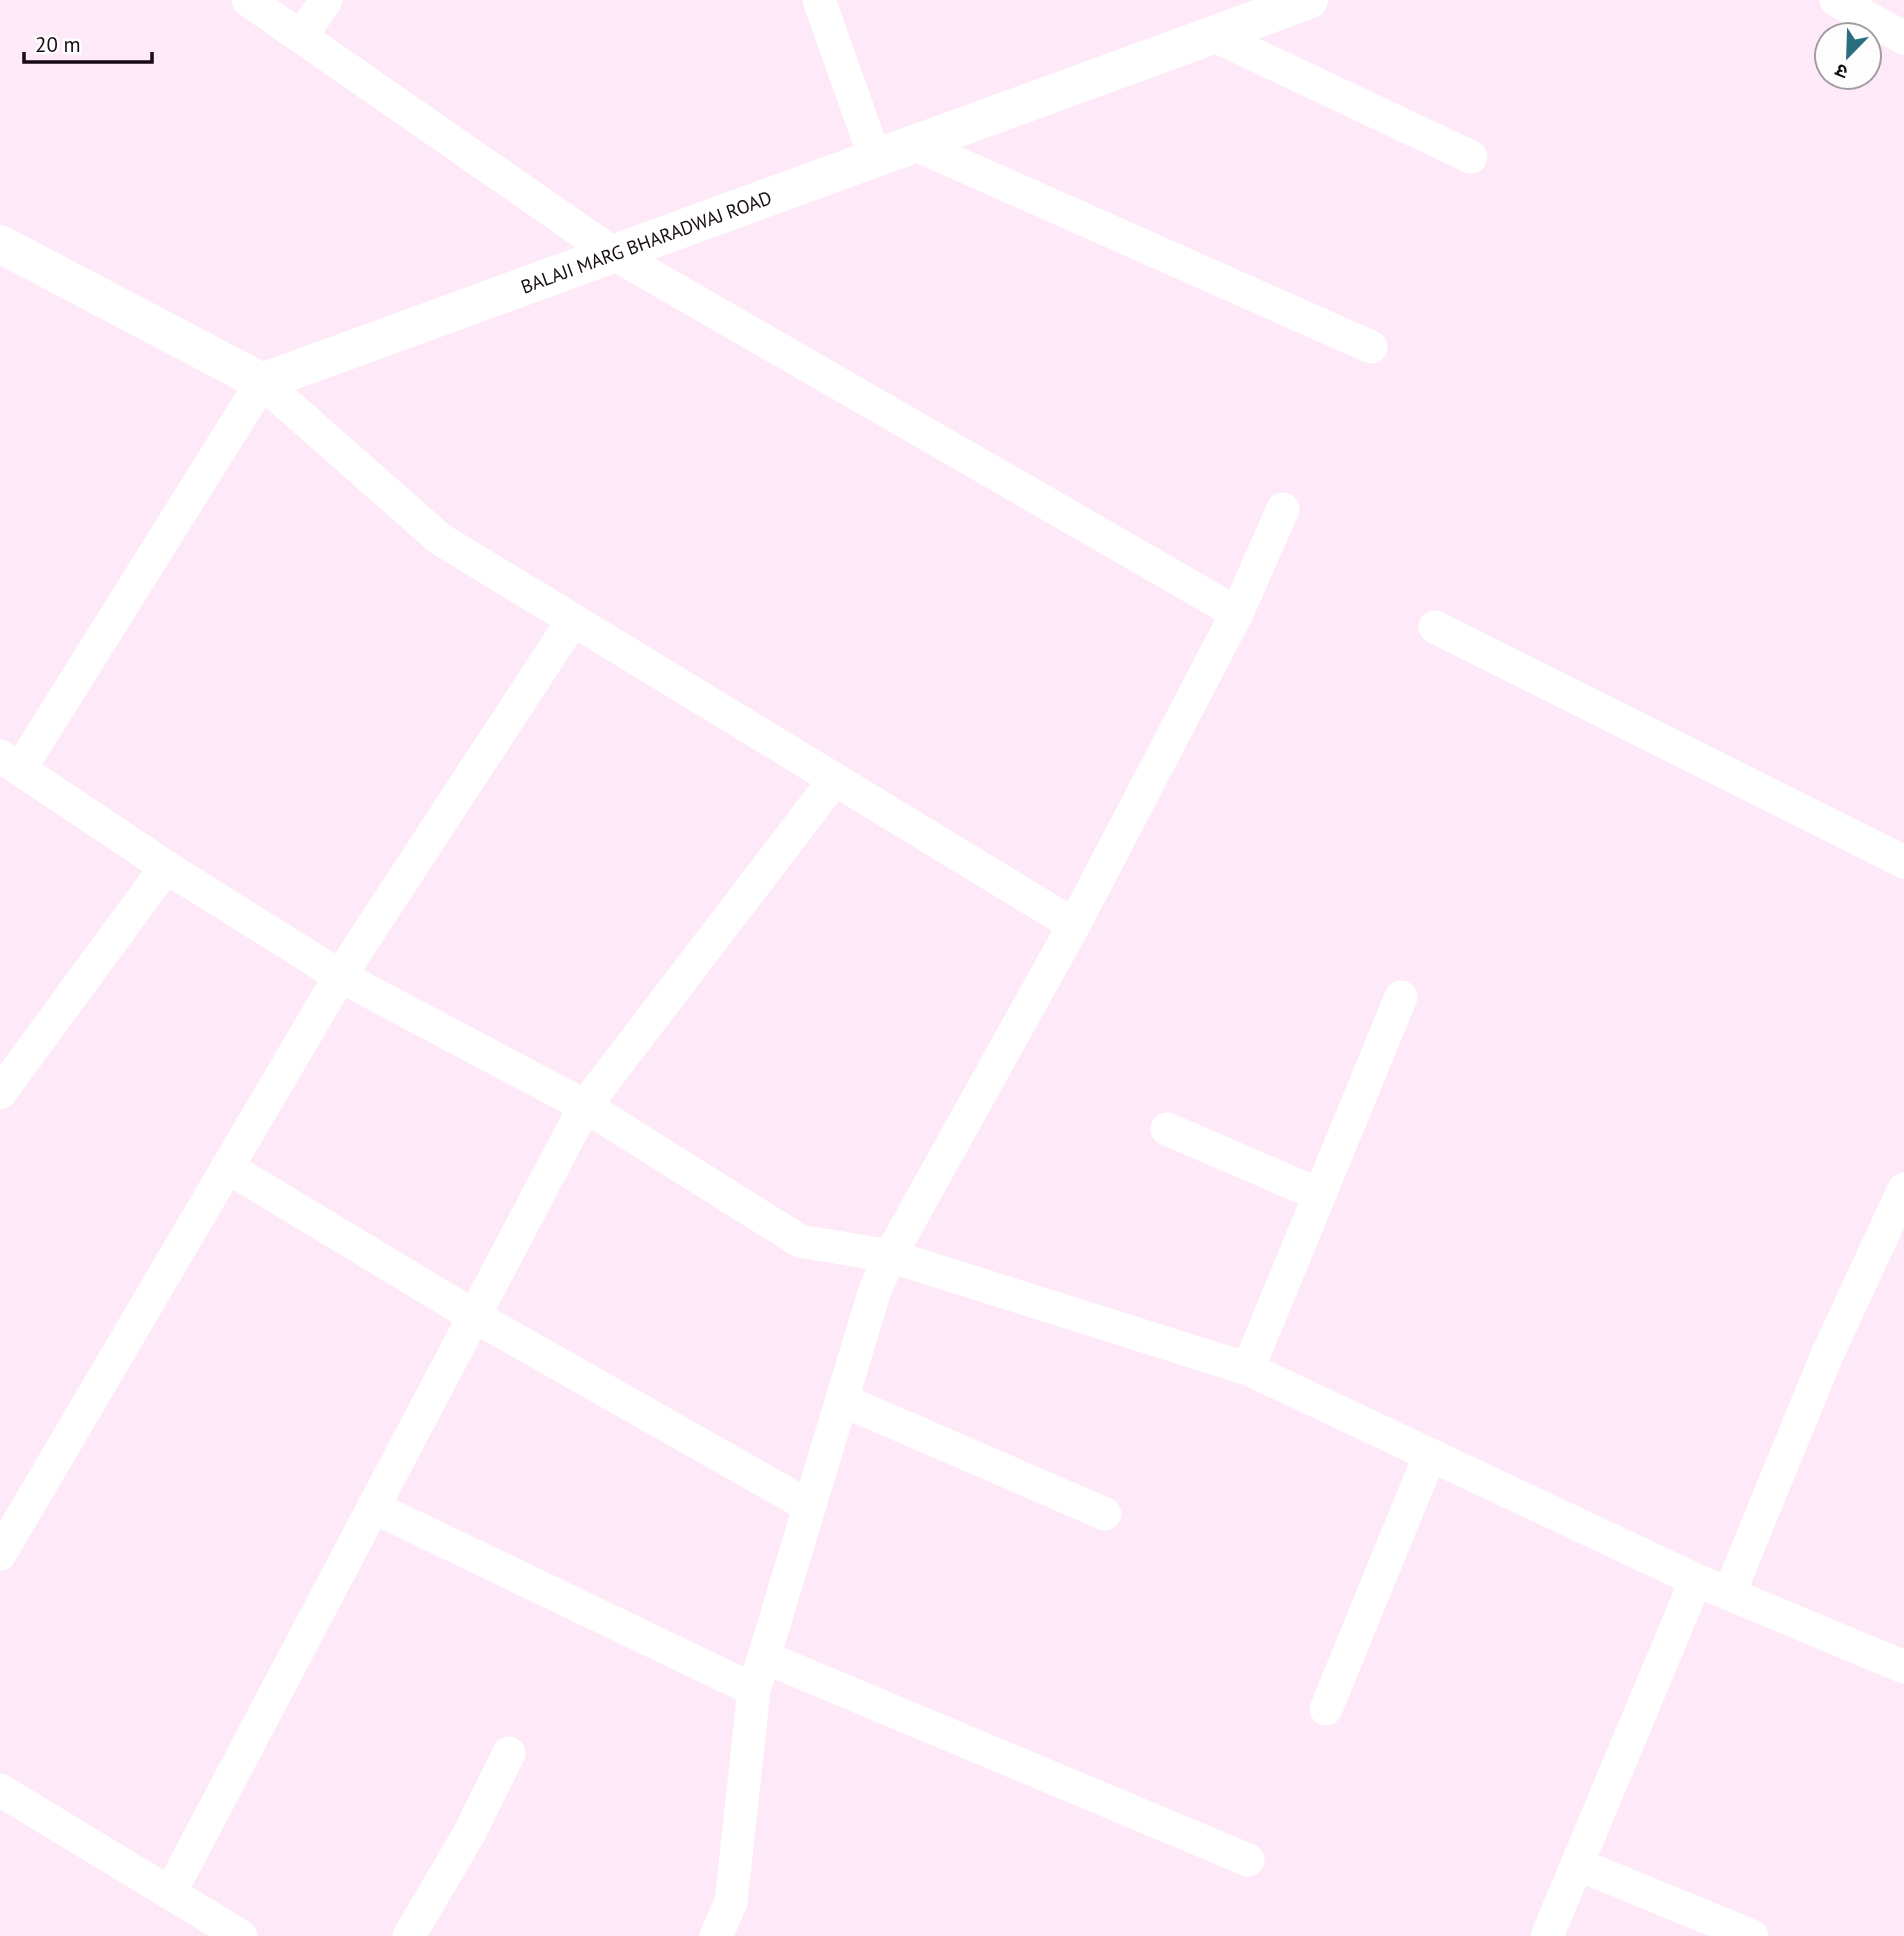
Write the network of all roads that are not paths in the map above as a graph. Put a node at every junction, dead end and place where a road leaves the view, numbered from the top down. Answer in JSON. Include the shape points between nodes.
{"nodes":[{"id":1,"x":248,"y":0,"type":"edge"},
{"id":2,"x":326,"y":0,"type":"edge"},
{"id":3,"x":819,"y":0,"type":"edge"},
{"id":4,"x":1308,"y":0,"type":"edge"},
{"id":5,"x":1836,"y":0,"type":"edge"},
{"id":6,"x":1213,"y":35,"type":"junction"},
{"id":7,"x":301,"y":37,"type":"junction"},
{"id":8,"x":1904,"y":38,"type":"edge"},
{"id":9,"x":914,"y":144,"type":"junction"},
{"id":10,"x":1471,"y":157,"type":"dead end"},
{"id":11,"x":876,"y":158,"type":"junction"},
{"id":12,"x":0,"y":244,"type":"edge"},
{"id":13,"x":614,"y":254,"type":"junction"},
{"id":14,"x":1371,"y":347,"type":"dead end"},
{"id":15,"x":262,"y":382,"type":"junction"},
{"id":16,"x":1283,"y":509,"type":"dead end"},
{"id":17,"x":1237,"y":613,"type":"junction"},
{"id":18,"x":573,"y":620,"type":"junction"},
{"id":19,"x":1435,"y":627,"type":"dead end"},
{"id":20,"x":10,"y":762,"type":"edge"},
{"id":21,"x":835,"y":779,"type":"junction"},
{"id":22,"x":1904,"y":862,"type":"edge"},
{"id":23,"x":166,"y":867,"type":"junction"},
{"id":24,"x":1074,"y":925,"type":"junction"},
{"id":25,"x":340,"y":976,"type":"junction"},
{"id":26,"x":1401,"y":997,"type":"dead end"},
{"id":27,"x":0,"y":1093,"type":"edge"},
{"id":28,"x":585,"y":1106,"type":"junction"},
{"id":29,"x":1167,"y":1129,"type":"dead end"},
{"id":30,"x":227,"y":1167,"type":"junction"},
{"id":31,"x":1904,"y":1189,"type":"edge"},
{"id":32,"x":1320,"y":1195,"type":"junction"},
{"id":33,"x":890,"y":1256,"type":"junction"},
{"id":34,"x":474,"y":1316,"type":"junction"},
{"id":35,"x":1248,"y":1370,"type":"junction"},
{"id":36,"x":842,"y":1400,"type":"junction"},
{"id":37,"x":1430,"y":1455,"type":"junction"},
{"id":38,"x":373,"y":1507,"type":"junction"},
{"id":39,"x":809,"y":1507,"type":"junction"},
{"id":40,"x":1105,"y":1514,"type":"dead end"},
{"id":41,"x":0,"y":1554,"type":"edge"},
{"id":42,"x":1696,"y":1580,"type":"junction"},
{"id":43,"x":1730,"y":1594,"type":"junction"},
{"id":44,"x":764,"y":1657,"type":"junction"},
{"id":45,"x":1904,"y":1668,"type":"edge"},
{"id":46,"x":754,"y":1690,"type":"junction"},
{"id":47,"x":1326,"y":1710,"type":"dead end"},
{"id":48,"x":509,"y":1753,"type":"dead end"},
{"id":49,"x":0,"y":1790,"type":"edge"},
{"id":50,"x":1248,"y":1860,"type":"dead end"},
{"id":51,"x":1577,"y":1864,"type":"junction"},
{"id":52,"x":170,"y":1893,"type":"junction"},
{"id":53,"x":241,"y":1936,"type":"edge"},
{"id":54,"x":409,"y":1936,"type":"edge"},
{"id":55,"x":717,"y":1936,"type":"edge"},
{"id":56,"x":1546,"y":1936,"type":"edge"},
{"id":57,"x":1752,"y":1936,"type":"edge"}],
"edges":[{"from":1,"to":7,"type":"street"},
{"from":2,"to":7,"type":"street"},
{"from":3,"to":11,"type":"street"},
{"from":4,"to":6,"type":"street","name":"BALAJI MARG BHARADWAJ ROAD"},
{"from":5,"to":8,"type":"street"},
{"from":6,"to":9,"type":"street","name":"BALAJI MARG BHARADWAJ ROAD"},
{"from":6,"to":10,"type":"street"},
{"from":7,"to":13,"type":"street"},
{"from":9,"to":11,"type":"street","name":"BALAJI MARG BHARADWAJ ROAD"},
{"from":9,"to":14,"type":"street"},
{"from":11,"to":13,"type":"street","name":"BALAJI MARG BHARADWAJ ROAD"},
{"from":12,"to":15,"type":"street"},
{"from":13,"to":15,"type":"street","name":"BALAJI MARG BHARADWAJ ROAD"},
{"from":13,"to":17,"type":"street"},
{"from":15,"to":18,"type":"street","via":[[440,539]]},
{"from":15,"to":20,"type":"street"},
{"from":16,"to":17,"type":"street"},
{"from":17,"to":24,"type":"street"},
{"from":18,"to":21,"type":"street"},
{"from":18,"to":25,"type":"street"},
{"from":19,"to":22,"type":"street"},
{"from":20,"to":23,"type":"street"},
{"from":21,"to":24,"type":"street"},
{"from":21,"to":28,"type":"street"},
{"from":23,"to":25,"type":"street"},
{"from":23,"to":27,"type":"street"},
{"from":24,"to":33,"type":"street"},
{"from":25,"to":28,"type":"street"},
{"from":25,"to":30,"type":"street"},
{"from":26,"to":32,"type":"street"},
{"from":28,"to":33,"type":"street","via":[[800,1241]]},
{"from":28,"to":34,"type":"street"},
{"from":29,"to":32,"type":"street"},
{"from":30,"to":34,"type":"street"},
{"from":30,"to":41,"type":"street"},
{"from":31,"to":43,"type":"street","via":[[1827,1355]]},
{"from":32,"to":35,"type":"street"},
{"from":33,"to":35,"type":"street"},
{"from":33,"to":36,"type":"street"},
{"from":34,"to":38,"type":"street"},
{"from":34,"to":39,"type":"street"},
{"from":35,"to":37,"type":"street"},
{"from":36,"to":39,"type":"street"},
{"from":36,"to":40,"type":"street"},
{"from":37,"to":42,"type":"street"},
{"from":37,"to":47,"type":"street"},
{"from":38,"to":46,"type":"street"},
{"from":38,"to":52,"type":"street"},
{"from":39,"to":44,"type":"street"},
{"from":42,"to":43,"type":"street"},
{"from":42,"to":51,"type":"street"},
{"from":43,"to":45,"type":"street"},
{"from":44,"to":46,"type":"street"},
{"from":44,"to":50,"type":"street"},
{"from":46,"to":55,"type":"street","via":[[731,1902]]},
{"from":48,"to":54,"type":"street","via":[[469,1834]]},
{"from":49,"to":52,"type":"street"},
{"from":51,"to":56,"type":"street"},
{"from":51,"to":57,"type":"street"},
{"from":52,"to":53,"type":"street"}]}
